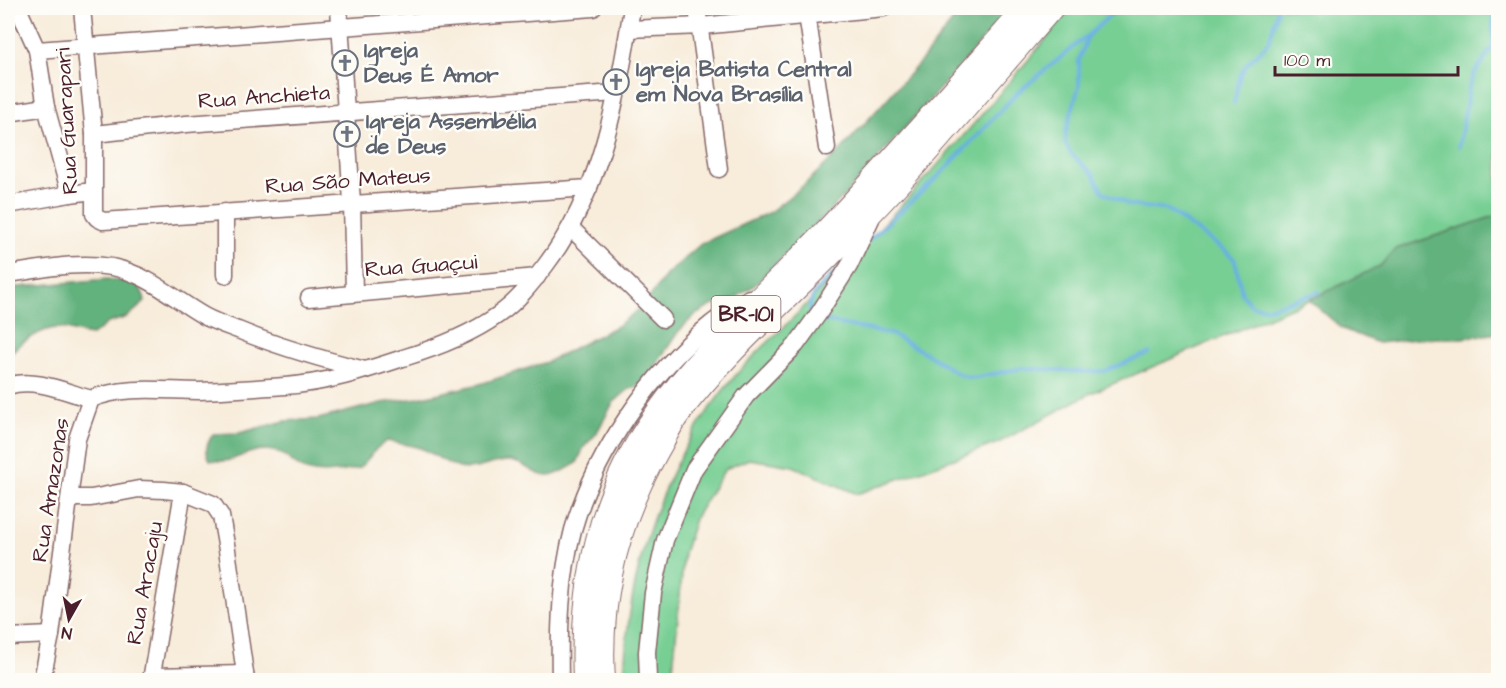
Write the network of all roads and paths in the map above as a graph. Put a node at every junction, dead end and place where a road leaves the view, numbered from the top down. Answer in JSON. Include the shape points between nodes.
{"nodes":[{"id":1,"x":82,"y":8,"type":"edge"},
{"id":2,"x":339,"y":8,"type":"edge"},
{"id":3,"x":592,"y":8,"type":"edge"},
{"id":4,"x":632,"y":8,"type":"edge"},
{"id":5,"x":697,"y":8,"type":"edge"},
{"id":6,"x":884,"y":8,"type":"edge"},
{"id":7,"x":1027,"y":8,"type":"edge"},
{"id":8,"x":1051,"y":8,"type":"edge"},
{"id":9,"x":806,"y":12,"type":"edge"},
{"id":10,"x":16,"y":15,"type":"edge"},
{"id":11,"x":701,"y":26,"type":"junction"},
{"id":12,"x":340,"y":27,"type":"junction"},
{"id":13,"x":629,"y":29,"type":"junction"},
{"id":14,"x":86,"y":46,"type":"junction"},
{"id":15,"x":37,"y":50,"type":"junction"},
{"id":16,"x":616,"y":93,"type":"junction"},
{"id":17,"x":46,"y":107,"type":"junction"},
{"id":18,"x":8,"y":112,"type":"edge"},
{"id":19,"x":345,"y":114,"type":"junction"},
{"id":20,"x":94,"y":134,"type":"junction"},
{"id":21,"x":827,"y":148,"type":"dead end"},
{"id":22,"x":719,"y":169,"type":"dead end"},
{"id":23,"x":589,"y":188,"type":"junction"},
{"id":24,"x":93,"y":191,"type":"junction"},
{"id":25,"x":69,"y":194,"type":"junction"},
{"id":26,"x":352,"y":202,"type":"junction"},
{"id":27,"x":8,"y":204,"type":"edge"},
{"id":28,"x":877,"y":205,"type":"junction"},
{"id":29,"x":225,"y":212,"type":"junction"},
{"id":30,"x":110,"y":221,"type":"joint"},
{"id":31,"x":571,"y":228,"type":"junction"},
{"id":32,"x":8,"y":274,"type":"edge"},
{"id":33,"x":225,"y":275,"type":"dead end"},
{"id":34,"x":783,"y":276,"type":"junction"},
{"id":35,"x":537,"y":278,"type":"junction"},
{"id":36,"x":354,"y":293,"type":"junction"},
{"id":37,"x":309,"y":298,"type":"dead end"},
{"id":38,"x":663,"y":319,"type":"dead end"},
{"id":39,"x":367,"y":370,"type":"junction"},
{"id":40,"x":8,"y":386,"type":"edge"},
{"id":41,"x":91,"y":399,"type":"junction"},
{"id":42,"x":183,"y":492,"type":"junction"},
{"id":43,"x":70,"y":498,"type":"junction"},
{"id":44,"x":51,"y":635,"type":"junction"},
{"id":45,"x":8,"y":637,"type":"edge"},
{"id":46,"x":245,"y":677,"type":"edge"},
{"id":47,"x":151,"y":678,"type":"edge"},
{"id":48,"x":42,"y":681,"type":"edge"},
{"id":49,"x":560,"y":681,"type":"edge"},
{"id":50,"x":585,"y":681,"type":"edge"},
{"id":51,"x":603,"y":681,"type":"edge"},
{"id":52,"x":648,"y":681,"type":"edge"}],
"edges":[{"from":1,"to":14,"type":"street","name":"Rua Guarapari"},
{"from":2,"to":12,"type":"street"},
{"from":3,"to":12,"type":"street"},
{"from":4,"to":13,"type":"street","name":"Rua Amazonas"},
{"from":5,"to":11,"type":"street"},
{"from":6,"to":9,"type":"street"},
{"from":7,"to":34,"type":"highway","number":"BR-101"},
{"from":8,"to":28,"type":"highway","number":"BR-101"},
{"from":9,"to":11,"type":"street"},
{"from":9,"to":21,"type":"street"},
{"from":10,"to":15,"type":"street"},
{"from":11,"to":13,"type":"street"},
{"from":11,"to":22,"type":"street"},
{"from":12,"to":14,"type":"street"},
{"from":12,"to":19,"type":"street"},
{"from":13,"to":16,"type":"street","name":"Rua Amazonas"},
{"from":14,"to":15,"type":"street"},
{"from":14,"to":20,"type":"street","name":"Rua Guarapari"},
{"from":15,"to":17,"type":"street"},
{"from":16,"to":19,"type":"street","name":"Rua Anchieta"},
{"from":16,"to":23,"type":"street","name":"Rua Amazonas"},
{"from":17,"to":18,"type":"street"},
{"from":17,"to":25,"type":"street"},
{"from":19,"to":20,"type":"street","name":"Rua Anchieta"},
{"from":19,"to":26,"type":"street"},
{"from":20,"to":24,"type":"street","name":"Rua Guarapari"},
{"from":23,"to":26,"type":"street","name":"Rua São Mateus"},
{"from":23,"to":31,"type":"street","name":"Rua Amazonas"},
{"from":24,"to":25,"type":"street"},
{"from":24,"to":30,"type":"street","name":"Rua Guarapari","via":[[94,214]]},
{"from":25,"to":27,"type":"street"},
{"from":26,"to":29,"type":"street","name":"Rua São Mateus"},
{"from":26,"to":36,"type":"street"},
{"from":28,"to":51,"type":"highway","number":"BR-101","via":[[717,368],[676,417],[644,474],[618,541],[604,612]]},
{"from":28,"to":52,"type":"street","via":[[849,266],[819,313],[796,345],[746,396],[694,469],[665,540],[653,593]]},
{"from":29,"to":30,"type":"street","name":"Rua São Mateus"},
{"from":29,"to":33,"type":"street"},
{"from":31,"to":35,"type":"street","name":"Rua Amazonas"},
{"from":31,"to":38,"type":"street"},
{"from":32,"to":39,"type":"street","via":[[68,265],[114,268],[137,275],[205,317],[254,337]]},
{"from":34,"to":49,"type":"street","via":[[713,322],[682,350],[651,386],[604,454],[582,504],[568,554],[562,591]]},
{"from":34,"to":50,"type":"highway","number":"BR-101","via":[[692,371],[657,414],[627,465],[605,515],[592,560],[584,626]]},
{"from":35,"to":36,"type":"street","name":"Rua Guaçui"},
{"from":35,"to":39,"type":"street","name":"Rua Amazonas","via":[[498,315],[457,338]]},
{"from":36,"to":37,"type":"street","name":"Rua Guaçui"},
{"from":39,"to":41,"type":"street","name":"Rua Amazonas","via":[[330,381],[201,391],[127,390]]},
{"from":40,"to":41,"type":"street","via":[[34,384]]},
{"from":41,"to":43,"type":"street","name":"Rua Amazonas","via":[[77,439]]},
{"from":42,"to":43,"type":"street","via":[[138,489]]},
{"from":42,"to":46,"type":"street","via":[[213,504],[221,516]]},
{"from":42,"to":47,"type":"street","name":"Rua Aracaju"},
{"from":43,"to":44,"type":"street","name":"Rua Amazonas"},
{"from":44,"to":45,"type":"street"},
{"from":44,"to":48,"type":"street","name":"Rua Amazonas"},
{"from":46,"to":47,"type":"street"}]}
